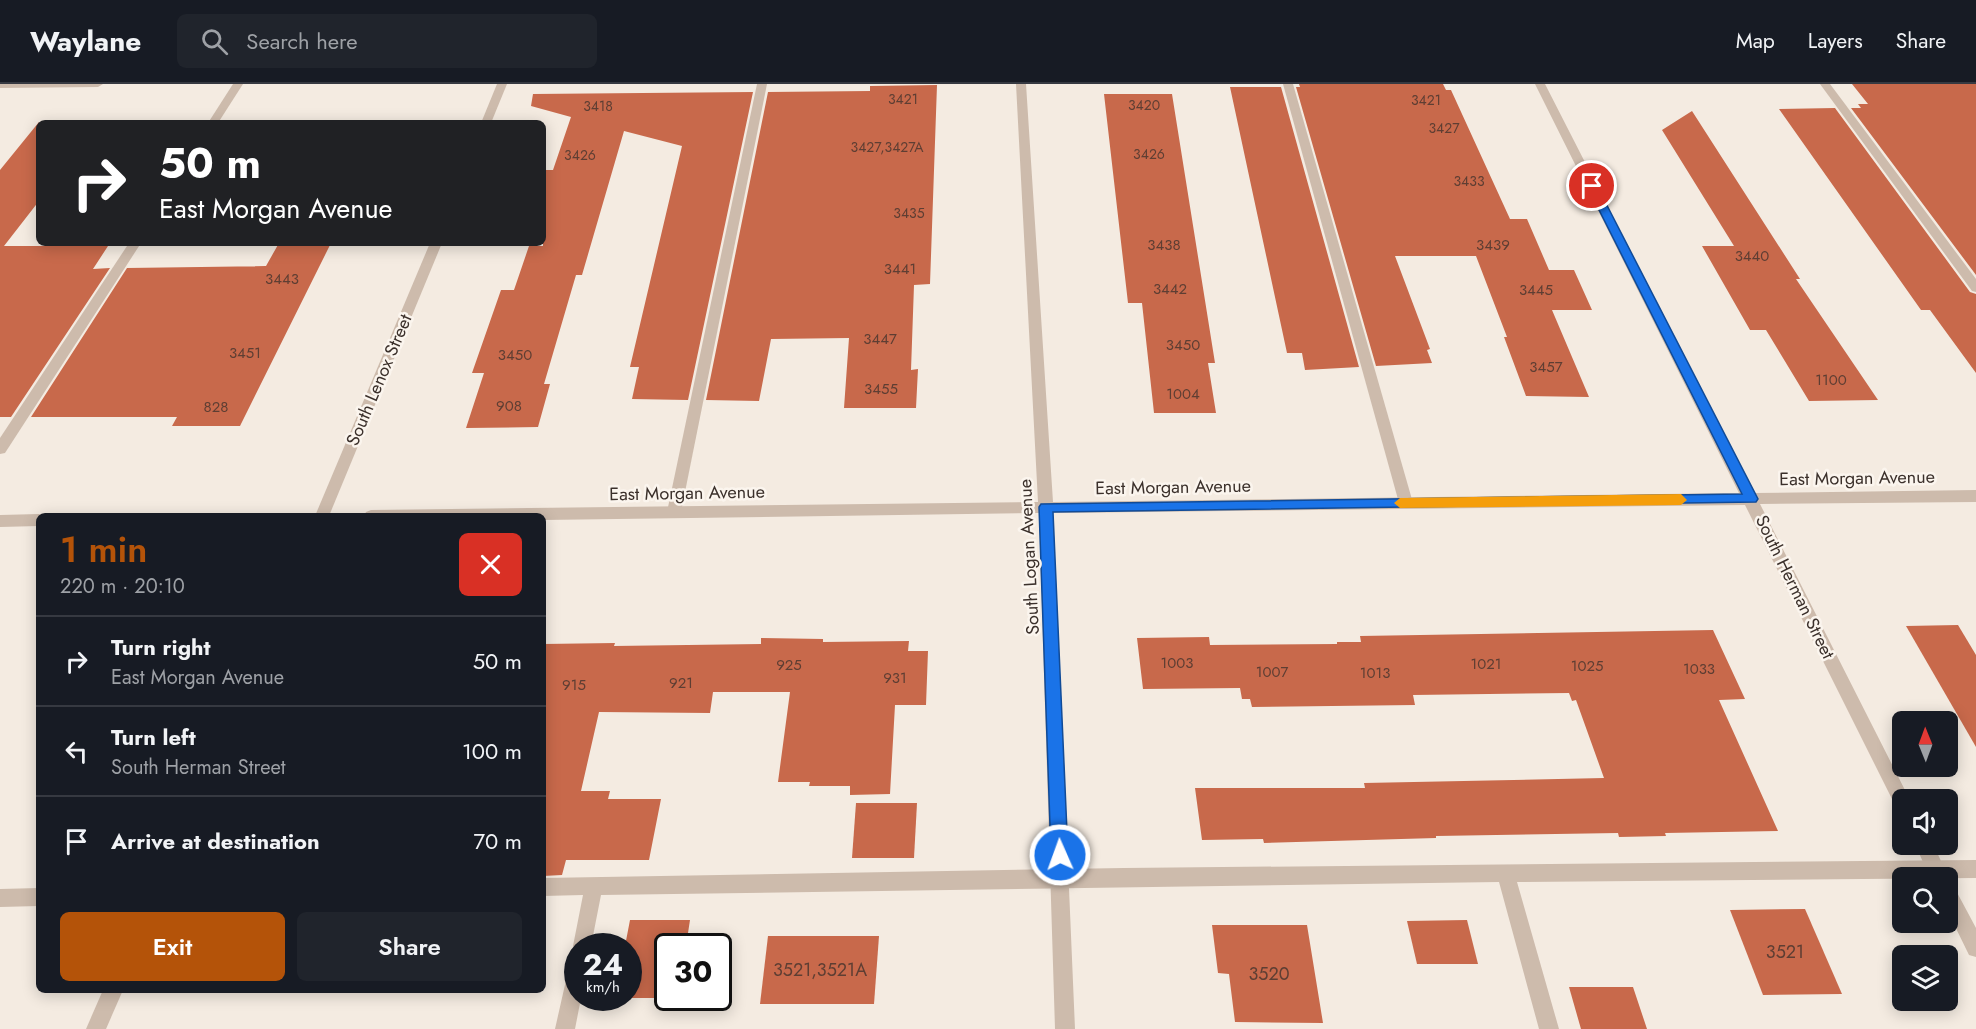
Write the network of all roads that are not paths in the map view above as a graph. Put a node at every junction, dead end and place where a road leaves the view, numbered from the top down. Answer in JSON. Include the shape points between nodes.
{"nodes":[{"id":1,"x":98,"y":84,"type":"edge"},
{"id":2,"x":238,"y":84,"type":"edge"},
{"id":3,"x":502,"y":84,"type":"edge"},
{"id":4,"x":762,"y":84,"type":"edge"},
{"id":5,"x":1021,"y":84,"type":"edge"},
{"id":6,"x":1287,"y":84,"type":"edge"},
{"id":7,"x":1540,"y":84,"type":"edge"},
{"id":8,"x":1825,"y":84,"type":"edge"},
{"id":9,"x":0,"y":85,"type":"edge"},
{"id":10,"x":215,"y":120,"type":"edge"},
{"id":11,"x":487,"y":120,"type":"edge"},
{"id":12,"x":133,"y":246,"type":"edge"},
{"id":13,"x":435,"y":246,"type":"edge"},
{"id":14,"x":1976,"y":288,"type":"edge"},
{"id":15,"x":0,"y":449,"type":"edge"},
{"id":16,"x":1976,"y":496,"type":"edge"},
{"id":17,"x":1751,"y":499,"type":"junction"},
{"id":18,"x":1406,"y":503,"type":"junction"},
{"id":19,"x":1046,"y":507,"type":"junction"},
{"id":20,"x":675,"y":512,"type":"junction"},
{"id":21,"x":323,"y":513,"type":"edge"},
{"id":22,"x":546,"y":514,"type":"edge"},
{"id":23,"x":36,"y":520,"type":"edge"},
{"id":24,"x":0,"y":521,"type":"edge"},
{"id":25,"x":1896,"y":789,"type":"edge"},
{"id":26,"x":1976,"y":869,"type":"edge"},
{"id":27,"x":1958,"y":871,"type":"edge"},
{"id":28,"x":1505,"y":873,"type":"junction"},
{"id":29,"x":1892,"y":873,"type":"edge"},
{"id":30,"x":1060,"y":878,"type":"junction"},
{"id":31,"x":594,"y":886,"type":"junction"},
{"id":32,"x":546,"y":887,"type":"edge"},
{"id":33,"x":36,"y":897,"type":"edge"},
{"id":34,"x":0,"y":898,"type":"edge"},
{"id":35,"x":1958,"y":913,"type":"edge"},
{"id":36,"x":585,"y":933,"type":"edge"},
{"id":37,"x":1976,"y":948,"type":"edge"},
{"id":38,"x":112,"y":993,"type":"edge"},
{"id":39,"x":569,"y":1011,"type":"edge"},
{"id":40,"x":96,"y":1029,"type":"edge"},
{"id":41,"x":565,"y":1029,"type":"edge"},
{"id":42,"x":1065,"y":1029,"type":"edge"},
{"id":43,"x":1549,"y":1029,"type":"edge"}],
"edges":[{"from":1,"to":9,"type":"street"},
{"from":2,"to":10,"type":"street"},
{"from":3,"to":11,"type":"street"},
{"from":4,"to":20,"type":"street"},
{"from":5,"to":19,"type":"street","name":"South Logan Avenue"},
{"from":6,"to":18,"type":"street"},
{"from":7,"to":17,"type":"street","name":"South Herman Street"},
{"from":8,"to":14,"type":"street"},
{"from":12,"to":15,"type":"street"},
{"from":13,"to":21,"type":"street","name":"South Lenox Street"},
{"from":16,"to":17,"type":"street","name":"East Morgan Avenue"},
{"from":17,"to":18,"type":"street","name":"East Morgan Avenue"},
{"from":17,"to":25,"type":"street","name":"South Herman Street"},
{"from":18,"to":19,"type":"street","name":"East Morgan Avenue"},
{"from":19,"to":20,"type":"street","name":"East Morgan Avenue"},
{"from":19,"to":30,"type":"street","name":"South Logan Avenue"},
{"from":20,"to":22,"type":"street","name":"East Morgan Avenue"},
{"from":23,"to":24,"type":"street"},
{"from":26,"to":27,"type":"street"},
{"from":28,"to":29,"type":"street"},
{"from":28,"to":30,"type":"street"},
{"from":28,"to":43,"type":"street"},
{"from":30,"to":31,"type":"street"},
{"from":30,"to":42,"type":"street","name":"South Logan Avenue"},
{"from":31,"to":32,"type":"street"},
{"from":31,"to":36,"type":"street"},
{"from":33,"to":34,"type":"street"},
{"from":35,"to":37,"type":"street"},
{"from":38,"to":40,"type":"street"},
{"from":39,"to":41,"type":"street"}]}
